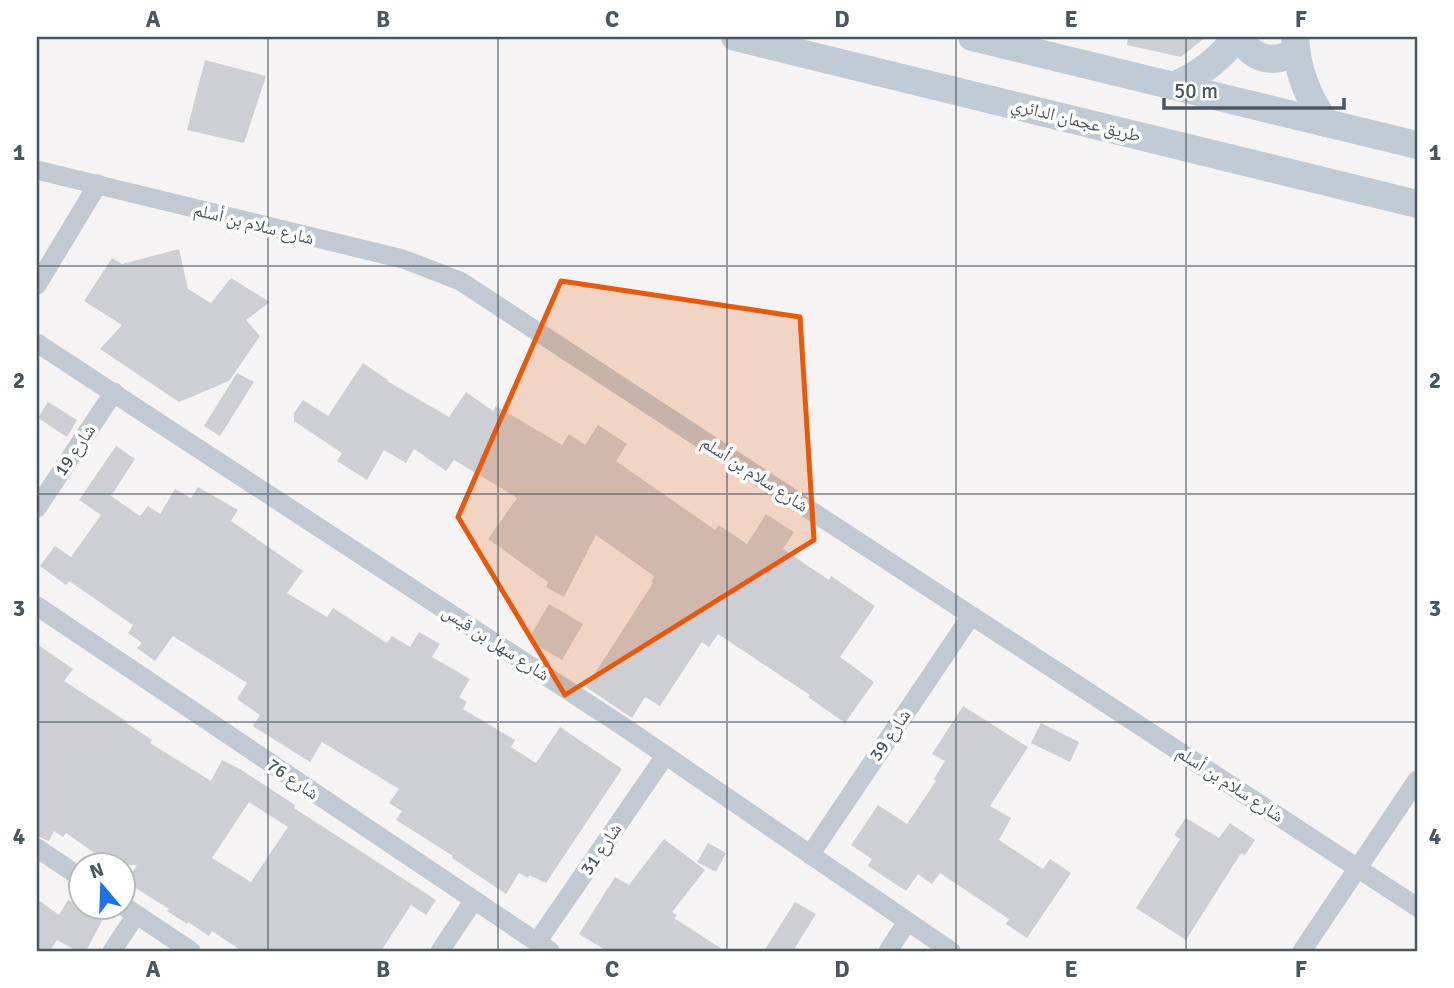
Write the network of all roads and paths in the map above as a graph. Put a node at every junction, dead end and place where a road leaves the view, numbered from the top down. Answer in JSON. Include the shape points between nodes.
{"nodes":[{"id":1,"x":735,"y":37,"type":"edge"},
{"id":2,"x":972,"y":37,"type":"edge"},
{"id":3,"x":1239,"y":37,"type":"edge"},
{"id":4,"x":1295,"y":44,"type":"edge"},
{"id":5,"x":1173,"y":86,"type":"junction"},
{"id":6,"x":1326,"y":123,"type":"junction"},
{"id":7,"x":1417,"y":145,"type":"edge"},
{"id":8,"x":37,"y":170,"type":"edge"},
{"id":9,"x":98,"y":184,"type":"junction"},
{"id":10,"x":1417,"y":204,"type":"edge"},
{"id":11,"x":37,"y":285,"type":"edge"},
{"id":12,"x":37,"y":343,"type":"edge"},
{"id":13,"x":114,"y":393,"type":"junction"},
{"id":14,"x":37,"y":509,"type":"edge"},
{"id":15,"x":37,"y":606,"type":"edge"},
{"id":16,"x":971,"y":616,"type":"junction"},
{"id":17,"x":665,"y":756,"type":"junction"},
{"id":18,"x":1417,"y":780,"type":"edge"},
{"id":19,"x":37,"y":848,"type":"edge"},
{"id":20,"x":810,"y":855,"type":"junction"},
{"id":21,"x":66,"y":868,"type":"edge"},
{"id":22,"x":1359,"y":868,"type":"junction"},
{"id":23,"x":474,"y":900,"type":"junction"},
{"id":24,"x":1417,"y":907,"type":"edge"},
{"id":25,"x":136,"y":914,"type":"edge"},
{"id":26,"x":125,"y":922,"type":"edge"},
{"id":27,"x":908,"y":922,"type":"junction"},
{"id":28,"x":543,"y":947,"type":"edge"},
{"id":29,"x":112,"y":951,"type":"edge"},
{"id":30,"x":191,"y":951,"type":"edge"},
{"id":31,"x":440,"y":951,"type":"edge"},
{"id":32,"x":888,"y":951,"type":"edge"},
{"id":33,"x":951,"y":951,"type":"edge"},
{"id":34,"x":1302,"y":951,"type":"edge"}],
"edges":[{"from":1,"to":10,"type":"main road","name":"طريق عجمان الدائري"},
{"from":2,"to":5,"type":"main road"},
{"from":3,"to":4,"type":"main road","via":[[1262,58],[1279,59]]},
{"from":3,"to":5,"type":"main road","via":[[1204,69]]},
{"from":4,"to":6,"type":"main road","via":[[1306,89]]},
{"from":5,"to":6,"type":"main road"},
{"from":6,"to":7,"type":"main road"},
{"from":8,"to":9,"type":"street","name":"شارع سلام بن أسلم"},
{"from":9,"to":11,"type":"street"},
{"from":9,"to":16,"type":"street","name":"شارع سلام بن أسلم","via":[[403,259],[460,281]]},
{"from":12,"to":13,"type":"street","name":"شارع سهل بن قيس"},
{"from":13,"to":14,"type":"street","name":"شارع 19"},
{"from":13,"to":17,"type":"street","name":"شارع سهل بن قيس"},
{"from":15,"to":23,"type":"street","name":"شارع 76"},
{"from":16,"to":20,"type":"street","name":"شارع 39"},
{"from":16,"to":22,"type":"street","name":"شارع سلام بن أسلم"},
{"from":17,"to":20,"type":"street","name":"شارع سهل بن قيس"},
{"from":17,"to":28,"type":"street","name":"شارع 31"},
{"from":18,"to":22,"type":"street"},
{"from":19,"to":21,"type":"street"},
{"from":20,"to":27,"type":"street","name":"شارع سهل بن قيس"},
{"from":22,"to":24,"type":"street","name":"شارع سلام بن أسلم"},
{"from":22,"to":34,"type":"street"},
{"from":23,"to":28,"type":"street","name":"شارع 76"},
{"from":23,"to":31,"type":"street"},
{"from":25,"to":30,"type":"street"},
{"from":26,"to":29,"type":"street"},
{"from":27,"to":32,"type":"street"},
{"from":27,"to":33,"type":"street","name":"شارع سهل بن قيس"}]}
